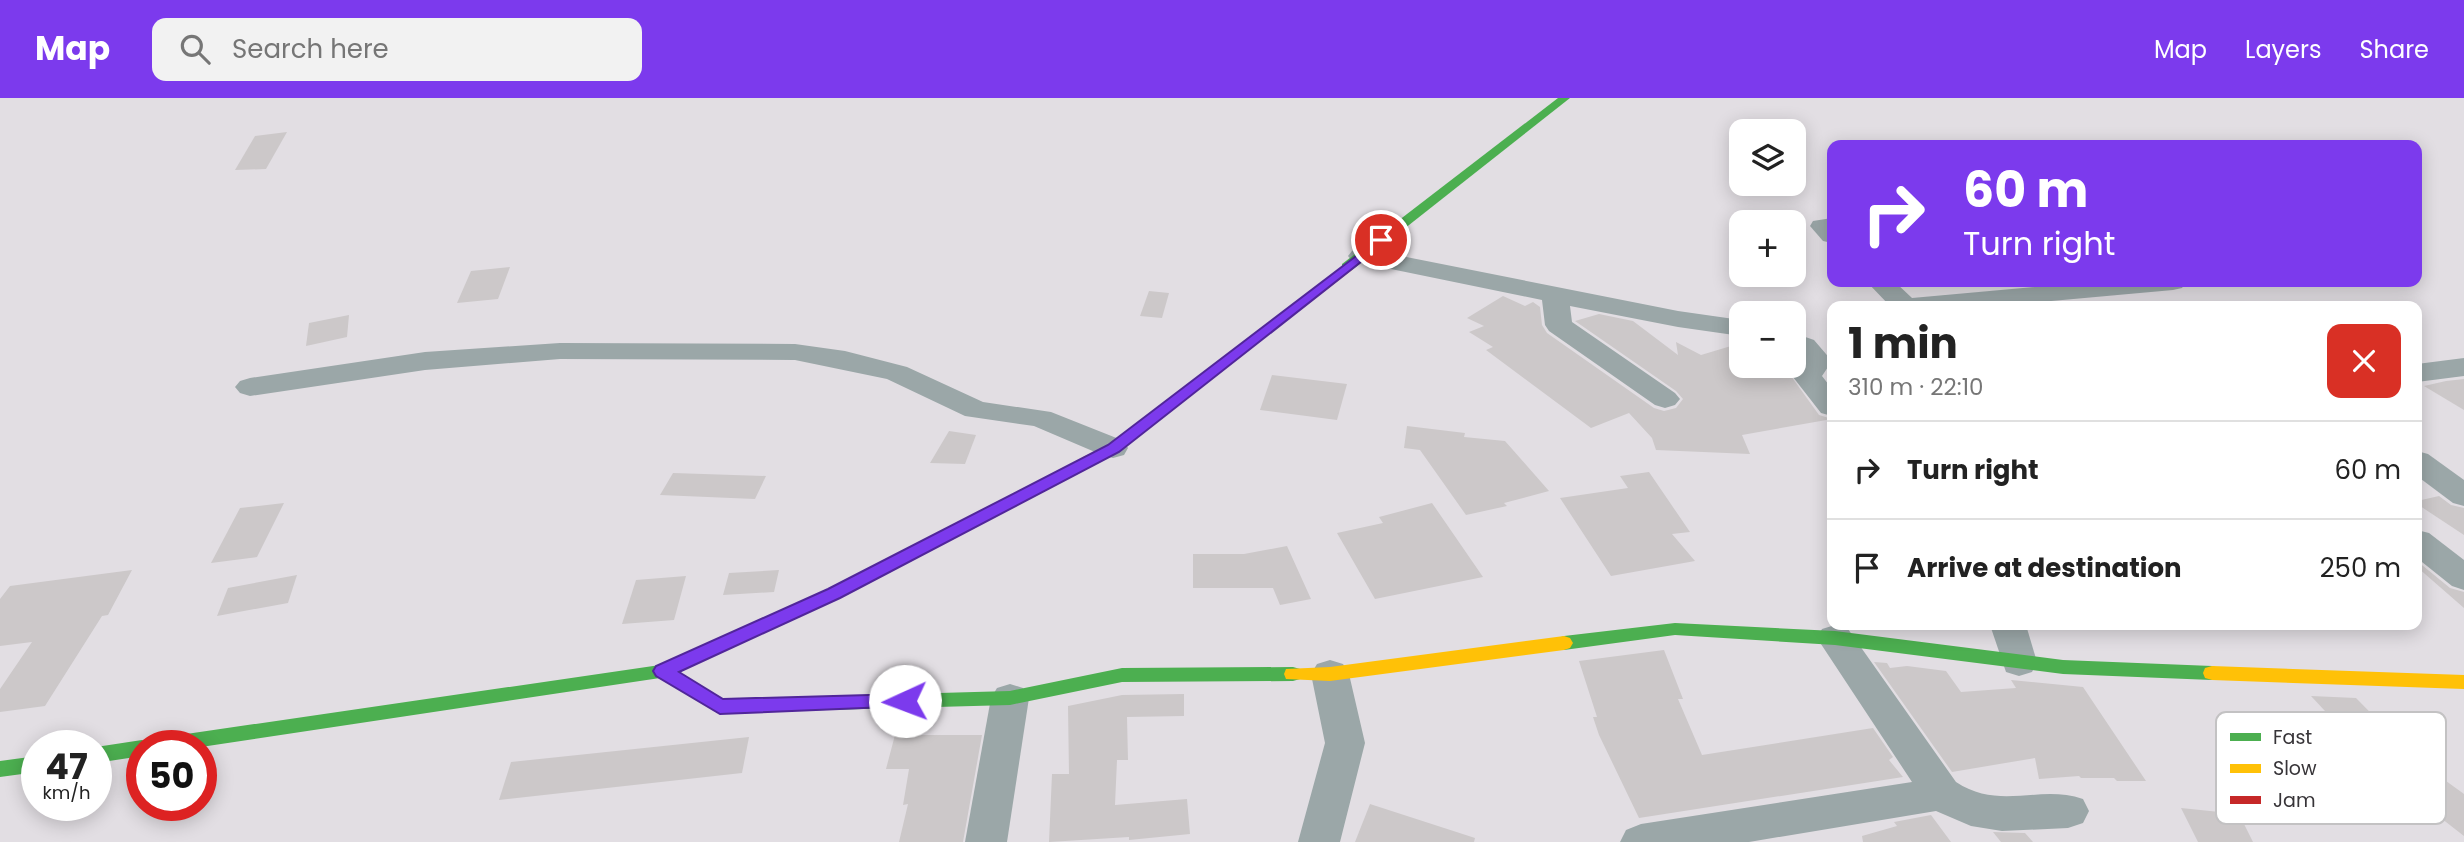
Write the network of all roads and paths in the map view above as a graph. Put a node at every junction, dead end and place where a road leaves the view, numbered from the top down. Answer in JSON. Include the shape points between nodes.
{"nodes":[{"id":1,"x":1565,"y":98,"type":"edge"},
{"id":2,"x":1360,"y":256,"type":"junction"},
{"id":3,"x":1886,"y":287,"type":"edge"},
{"id":4,"x":2053,"y":287,"type":"edge"},
{"id":5,"x":2105,"y":287,"type":"edge"},
{"id":6,"x":2003,"y":289,"type":"edge"},
{"id":7,"x":1555,"y":295,"type":"junction"},
{"id":8,"x":1902,"y":301,"type":"edge"},
{"id":9,"x":1936,"y":301,"type":"edge"},
{"id":10,"x":2123,"y":301,"type":"edge"},
{"id":11,"x":1729,"y":326,"type":"edge"},
{"id":12,"x":1806,"y":348,"type":"edge"},
{"id":13,"x":2464,"y":368,"type":"edge"},
{"id":14,"x":2422,"y":372,"type":"edge"},
{"id":15,"x":250,"y":387,"type":"dead end"},
{"id":16,"x":1665,"y":399,"type":"dead end"},
{"id":17,"x":1827,"y":401,"type":"edge"},
{"id":18,"x":1113,"y":449,"type":"junction"},
{"id":19,"x":2422,"y":465,"type":"edge"},
{"id":20,"x":2464,"y":496,"type":"edge"},
{"id":21,"x":2422,"y":545,"type":"edge"},
{"id":22,"x":2464,"y":578,"type":"edge"},
{"id":23,"x":2009,"y":630,"type":"edge"},
{"id":24,"x":1835,"y":638,"type":"junction"},
{"id":25,"x":2019,"y":662,"type":"junction"},
{"id":26,"x":663,"y":671,"type":"junction"},
{"id":27,"x":1329,"y":674,"type":"junction"},
{"id":28,"x":2464,"y":682,"type":"edge"},
{"id":29,"x":1010,"y":698,"type":"junction"},
{"id":30,"x":217,"y":737,"type":"edge"},
{"id":31,"x":21,"y":766,"type":"edge"},
{"id":32,"x":0,"y":769,"type":"edge"},
{"id":33,"x":1942,"y":794,"type":"junction"},
{"id":34,"x":2068,"y":811,"type":"dead end"},
{"id":35,"x":986,"y":842,"type":"edge"},
{"id":36,"x":1319,"y":842,"type":"edge"},
{"id":37,"x":1641,"y":842,"type":"edge"}],
"edges":[{"from":1,"to":2,"type":"main road"},
{"from":2,"to":7,"type":"street"},
{"from":2,"to":18,"type":"main road"},
{"from":3,"to":8,"type":"street"},
{"from":4,"to":6,"type":"street"},
{"from":5,"to":10,"type":"street"},
{"from":6,"to":9,"type":"street"},
{"from":7,"to":11,"type":"street"},
{"from":7,"to":16,"type":"street","via":[[1559,325]]},
{"from":12,"to":17,"type":"street","via":[[1818,360],[1807,377]]},
{"from":13,"to":14,"type":"street"},
{"from":15,"to":18,"type":"street","via":[[425,361],[560,351],[795,352],[897,373],[976,410],[1040,418]]},
{"from":18,"to":26,"type":"main road","via":[[834,593]]},
{"from":19,"to":20,"type":"street"},
{"from":21,"to":22,"type":"street"},
{"from":23,"to":25,"type":"street"},
{"from":24,"to":25,"type":"main road"},
{"from":24,"to":27,"type":"main road","via":[[1675,629]]},
{"from":24,"to":33,"type":"street"},
{"from":25,"to":28,"type":"main road"},
{"from":26,"to":29,"type":"main road","via":[[720,706]]},
{"from":26,"to":30,"type":"main road"},
{"from":27,"to":29,"type":"main road","via":[[1122,675]]},
{"from":27,"to":36,"type":"street","via":[[1345,743]]},
{"from":29,"to":35,"type":"street"},
{"from":31,"to":32,"type":"main road"},
{"from":33,"to":34,"type":"street","via":[[1956,807],[1983,814]]},
{"from":33,"to":37,"type":"street"}]}
